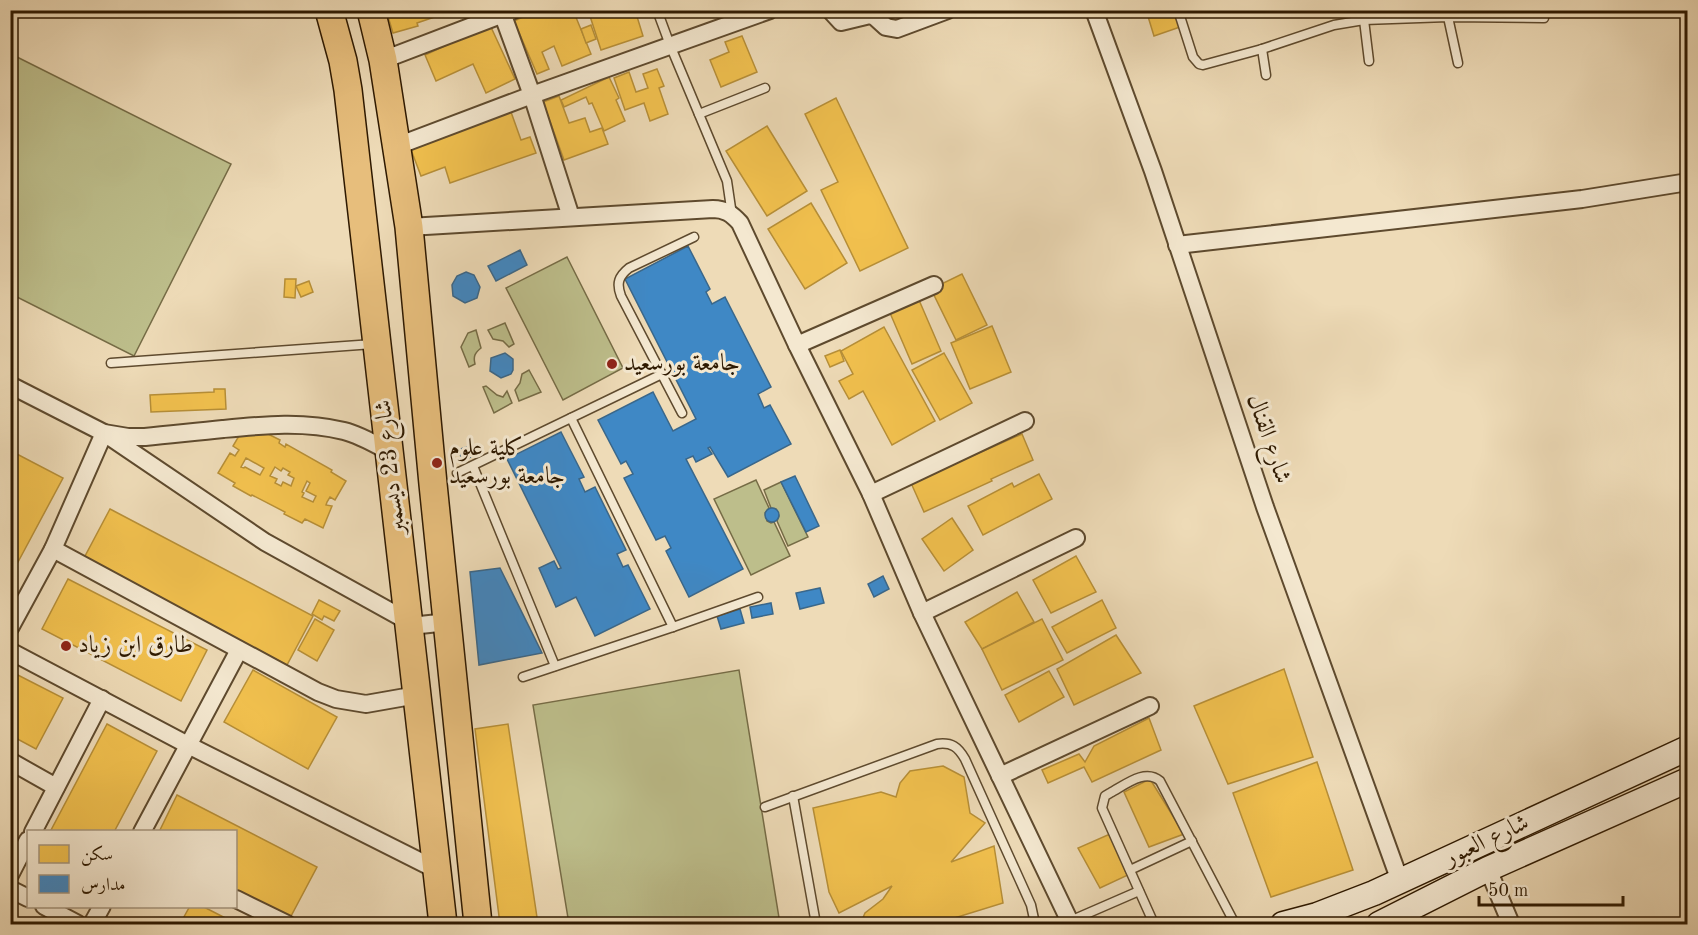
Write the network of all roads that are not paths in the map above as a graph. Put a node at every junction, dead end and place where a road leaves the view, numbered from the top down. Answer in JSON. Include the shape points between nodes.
{"nodes":[{"id":1,"x":329,"y":10,"type":"edge"},
{"id":2,"x":371,"y":10,"type":"edge"},
{"id":3,"x":657,"y":10,"type":"edge"},
{"id":4,"x":770,"y":10,"type":"edge"},
{"id":5,"x":830,"y":10,"type":"edge"},
{"id":6,"x":948,"y":10,"type":"edge"},
{"id":7,"x":1094,"y":10,"type":"edge"},
{"id":8,"x":1178,"y":10,"type":"edge"},
{"id":9,"x":506,"y":12,"type":"edge"},
{"id":10,"x":1448,"y":17,"type":"junction"},
{"id":11,"x":1544,"y":18,"type":"dead end"},
{"id":12,"x":1364,"y":20,"type":"junction"},
{"id":13,"x":670,"y":45,"type":"junction"},
{"id":14,"x":1262,"y":49,"type":"junction"},
{"id":15,"x":383,"y":60,"type":"junction"},
{"id":16,"x":1369,"y":61,"type":"dead end"},
{"id":17,"x":1458,"y":63,"type":"dead end"},
{"id":18,"x":1266,"y":75,"type":"dead end"},
{"id":19,"x":765,"y":88,"type":"dead end"},
{"id":20,"x":532,"y":95,"type":"junction"},
{"id":21,"x":699,"y":114,"type":"junction"},
{"id":22,"x":397,"y":146,"type":"junction"},
{"id":23,"x":1688,"y":182,"type":"edge"},
{"id":24,"x":732,"y":215,"type":"junction"},
{"id":25,"x":571,"y":217,"type":"junction"},
{"id":26,"x":409,"y":227,"type":"junction"},
{"id":27,"x":694,"y":237,"type":"dead end"},
{"id":28,"x":1177,"y":245,"type":"junction"},
{"id":29,"x":934,"y":285,"type":"dead end"},
{"id":30,"x":377,"y":344,"type":"junction"},
{"id":31,"x":797,"y":345,"type":"junction"},
{"id":32,"x":111,"y":363,"type":"dead end"},
{"id":33,"x":662,"y":374,"type":"junction"},
{"id":34,"x":12,"y":389,"type":"edge"},
{"id":35,"x":682,"y":413,"type":"dead end"},
{"id":36,"x":571,"y":418,"type":"junction"},
{"id":37,"x":1025,"y":421,"type":"dead end"},
{"id":38,"x":104,"y":433,"type":"junction"},
{"id":39,"x":390,"y":452,"type":"junction"},
{"id":40,"x":473,"y":466,"type":"junction"},
{"id":41,"x":448,"y":478,"type":"junction"},
{"id":42,"x":871,"y":494,"type":"junction"},
{"id":43,"x":1076,"y":538,"type":"dead end"},
{"id":44,"x":53,"y":549,"type":"junction"},
{"id":45,"x":758,"y":597,"type":"dead end"},
{"id":46,"x":922,"y":613,"type":"junction"},
{"id":47,"x":408,"y":621,"type":"junction"},
{"id":48,"x":448,"y":622,"type":"junction"},
{"id":49,"x":673,"y":627,"type":"junction"},
{"id":50,"x":10,"y":628,"type":"edge"},
{"id":51,"x":239,"y":650,"type":"junction"},
{"id":52,"x":10,"y":651,"type":"edge"},
{"id":53,"x":555,"y":666,"type":"junction"},
{"id":54,"x":523,"y":677,"type":"dead end"},
{"id":55,"x":417,"y":695,"type":"junction"},
{"id":56,"x":102,"y":699,"type":"junction"},
{"id":57,"x":1150,"y":706,"type":"dead end"},
{"id":58,"x":188,"y":745,"type":"junction"},
{"id":59,"x":1687,"y":749,"type":"edge"},
{"id":60,"x":10,"y":761,"type":"edge"},
{"id":61,"x":1000,"y":776,"type":"junction"},
{"id":62,"x":1688,"y":780,"type":"edge"},
{"id":63,"x":56,"y":787,"type":"junction"},
{"id":64,"x":793,"y":796,"type":"junction"},
{"id":65,"x":765,"y":807,"type":"dead end"},
{"id":66,"x":34,"y":830,"type":"edge"},
{"id":67,"x":143,"y":830,"type":"edge"},
{"id":68,"x":1192,"y":841,"type":"junction"},
{"id":69,"x":27,"y":842,"type":"edge"},
{"id":70,"x":1488,"y":869,"type":"junction"},
{"id":71,"x":436,"y":870,"type":"junction"},
{"id":72,"x":1130,"y":870,"type":"junction"},
{"id":73,"x":10,"y":875,"type":"edge"},
{"id":74,"x":1400,"y":881,"type":"junction"},
{"id":75,"x":10,"y":889,"type":"edge"},
{"id":76,"x":1139,"y":891,"type":"junction"},
{"id":77,"x":27,"y":898,"type":"edge"},
{"id":78,"x":237,"y":899,"type":"edge"},
{"id":79,"x":48,"y":908,"type":"edge"},
{"id":80,"x":101,"y":908,"type":"edge"},
{"id":81,"x":439,"y":922,"type":"edge"},
{"id":82,"x":1070,"y":923,"type":"edge"},
{"id":83,"x":1387,"y":923,"type":"edge"},
{"id":84,"x":78,"y":924,"type":"edge"},
{"id":85,"x":92,"y":924,"type":"edge"},
{"id":86,"x":287,"y":924,"type":"edge"},
{"id":87,"x":478,"y":924,"type":"edge"},
{"id":88,"x":816,"y":924,"type":"edge"},
{"id":89,"x":1030,"y":924,"type":"edge"},
{"id":90,"x":1154,"y":924,"type":"edge"},
{"id":91,"x":1235,"y":924,"type":"edge"},
{"id":92,"x":1283,"y":924,"type":"edge"},
{"id":93,"x":1511,"y":924,"type":"edge"}],
"edges":[{"from":1,"to":30,"type":"main road","name":"شارع 23 ديسمبر","via":[[348,90]]},
{"from":2,"to":15,"type":"main road","name":"شارع 23 ديسمبر"},
{"from":3,"to":13,"type":"lane"},
{"from":4,"to":13,"type":"street"},
{"from":5,"to":6,"type":"street","via":[[841,22],[870,15],[886,27],[897,29]]},
{"from":7,"to":28,"type":"street","name":"شارع القنال"},
{"from":8,"to":14,"type":"lane","via":[[1193,57],[1199,64]]},
{"from":9,"to":15,"type":"street"},
{"from":9,"to":20,"type":"street"},
{"from":10,"to":11,"type":"lane"},
{"from":10,"to":12,"type":"lane"},
{"from":10,"to":17,"type":"lane"},
{"from":12,"to":14,"type":"lane","via":[[1334,25]]},
{"from":12,"to":16,"type":"lane"},
{"from":13,"to":20,"type":"street"},
{"from":13,"to":21,"type":"lane"},
{"from":14,"to":18,"type":"lane"},
{"from":15,"to":22,"type":"main road","name":"شارع 23 ديسمبر"},
{"from":19,"to":21,"type":"lane"},
{"from":20,"to":22,"type":"street"},
{"from":20,"to":25,"type":"street"},
{"from":21,"to":24,"type":"lane","via":[[727,181]]},
{"from":22,"to":26,"type":"main road","name":"شارع 23 ديسمبر"},
{"from":23,"to":28,"type":"street","via":[[1582,199]]},
{"from":24,"to":25,"type":"street","via":[[723,209],[712,209]]},
{"from":24,"to":31,"type":"street","via":[[740,223]]},
{"from":25,"to":26,"type":"street"},
{"from":26,"to":41,"type":"main road","name":"شارع 23 ديسمبر"},
{"from":27,"to":33,"type":"lane","via":[[629,268],[618,280],[621,296]]},
{"from":28,"to":74,"type":"street","name":"شارع القنال","via":[[1265,507]]},
{"from":29,"to":31,"type":"street"},
{"from":30,"to":32,"type":"lane"},
{"from":30,"to":39,"type":"main road","name":"شارع 23 ديسمبر"},
{"from":31,"to":42,"type":"street"},
{"from":33,"to":35,"type":"lane"},
{"from":33,"to":36,"type":"lane"},
{"from":34,"to":38,"type":"street"},
{"from":36,"to":40,"type":"lane"},
{"from":36,"to":49,"type":"lane"},
{"from":37,"to":42,"type":"street"},
{"from":38,"to":39,"type":"street","via":[[145,437],[282,424],[324,426],[364,438]]},
{"from":38,"to":44,"type":"street"},
{"from":38,"to":47,"type":"street","via":[[265,542]]},
{"from":39,"to":47,"type":"main road","name":"شارع 23 ديسمبر"},
{"from":40,"to":41,"type":"lane"},
{"from":40,"to":53,"type":"lane"},
{"from":41,"to":48,"type":"main road","name":"شارع 23 ديسمبر"},
{"from":42,"to":46,"type":"street"},
{"from":43,"to":46,"type":"street"},
{"from":44,"to":50,"type":"street"},
{"from":44,"to":51,"type":"street"},
{"from":45,"to":49,"type":"lane"},
{"from":46,"to":61,"type":"street"},
{"from":47,"to":48,"type":"street","via":[[420,625]]},
{"from":47,"to":55,"type":"main road","name":"شارع 23 ديسمبر"},
{"from":48,"to":87,"type":"main road","name":"شارع 23 ديسمبر"},
{"from":49,"to":53,"type":"lane"},
{"from":51,"to":55,"type":"street","via":[[336,699],[366,704]]},
{"from":51,"to":58,"type":"street"},
{"from":52,"to":56,"type":"street"},
{"from":53,"to":54,"type":"lane"},
{"from":55,"to":71,"type":"main road","name":"شارع 23 ديسمبر"},
{"from":56,"to":58,"type":"street"},
{"from":56,"to":63,"type":"street"},
{"from":57,"to":61,"type":"street"},
{"from":58,"to":67,"type":"street"},
{"from":58,"to":71,"type":"street"},
{"from":59,"to":74,"type":"street","name":"شارع العبور"},
{"from":60,"to":63,"type":"street"},
{"from":61,"to":82,"type":"street"},
{"from":62,"to":70,"type":"street","name":"شارع العبور"},
{"from":63,"to":66,"type":"street"},
{"from":64,"to":65,"type":"lane"},
{"from":64,"to":88,"type":"lane"},
{"from":64,"to":89,"type":"lane","via":[[937,744],[954,744],[965,759],[1031,905],[1034,919]]},
{"from":68,"to":72,"type":"lane"},
{"from":68,"to":72,"type":"lane","via":[[1160,781],[1151,776],[1140,777],[1105,796],[1102,808]]},
{"from":68,"to":91,"type":"lane"},
{"from":69,"to":73,"type":"street"},
{"from":70,"to":83,"type":"street","name":"شارع العبور"},
{"from":70,"to":93,"type":"street"},
{"from":71,"to":81,"type":"main road","name":"شارع 23 ديسمبر"},
{"from":72,"to":76,"type":"lane"},
{"from":74,"to":92,"type":"street","name":"شارع العبور","via":[[1344,905]]},
{"from":75,"to":77,"type":"street"},
{"from":76,"to":82,"type":"lane"},
{"from":76,"to":90,"type":"lane"},
{"from":78,"to":86,"type":"street"},
{"from":79,"to":84,"type":"street"},
{"from":80,"to":85,"type":"street"}]}
